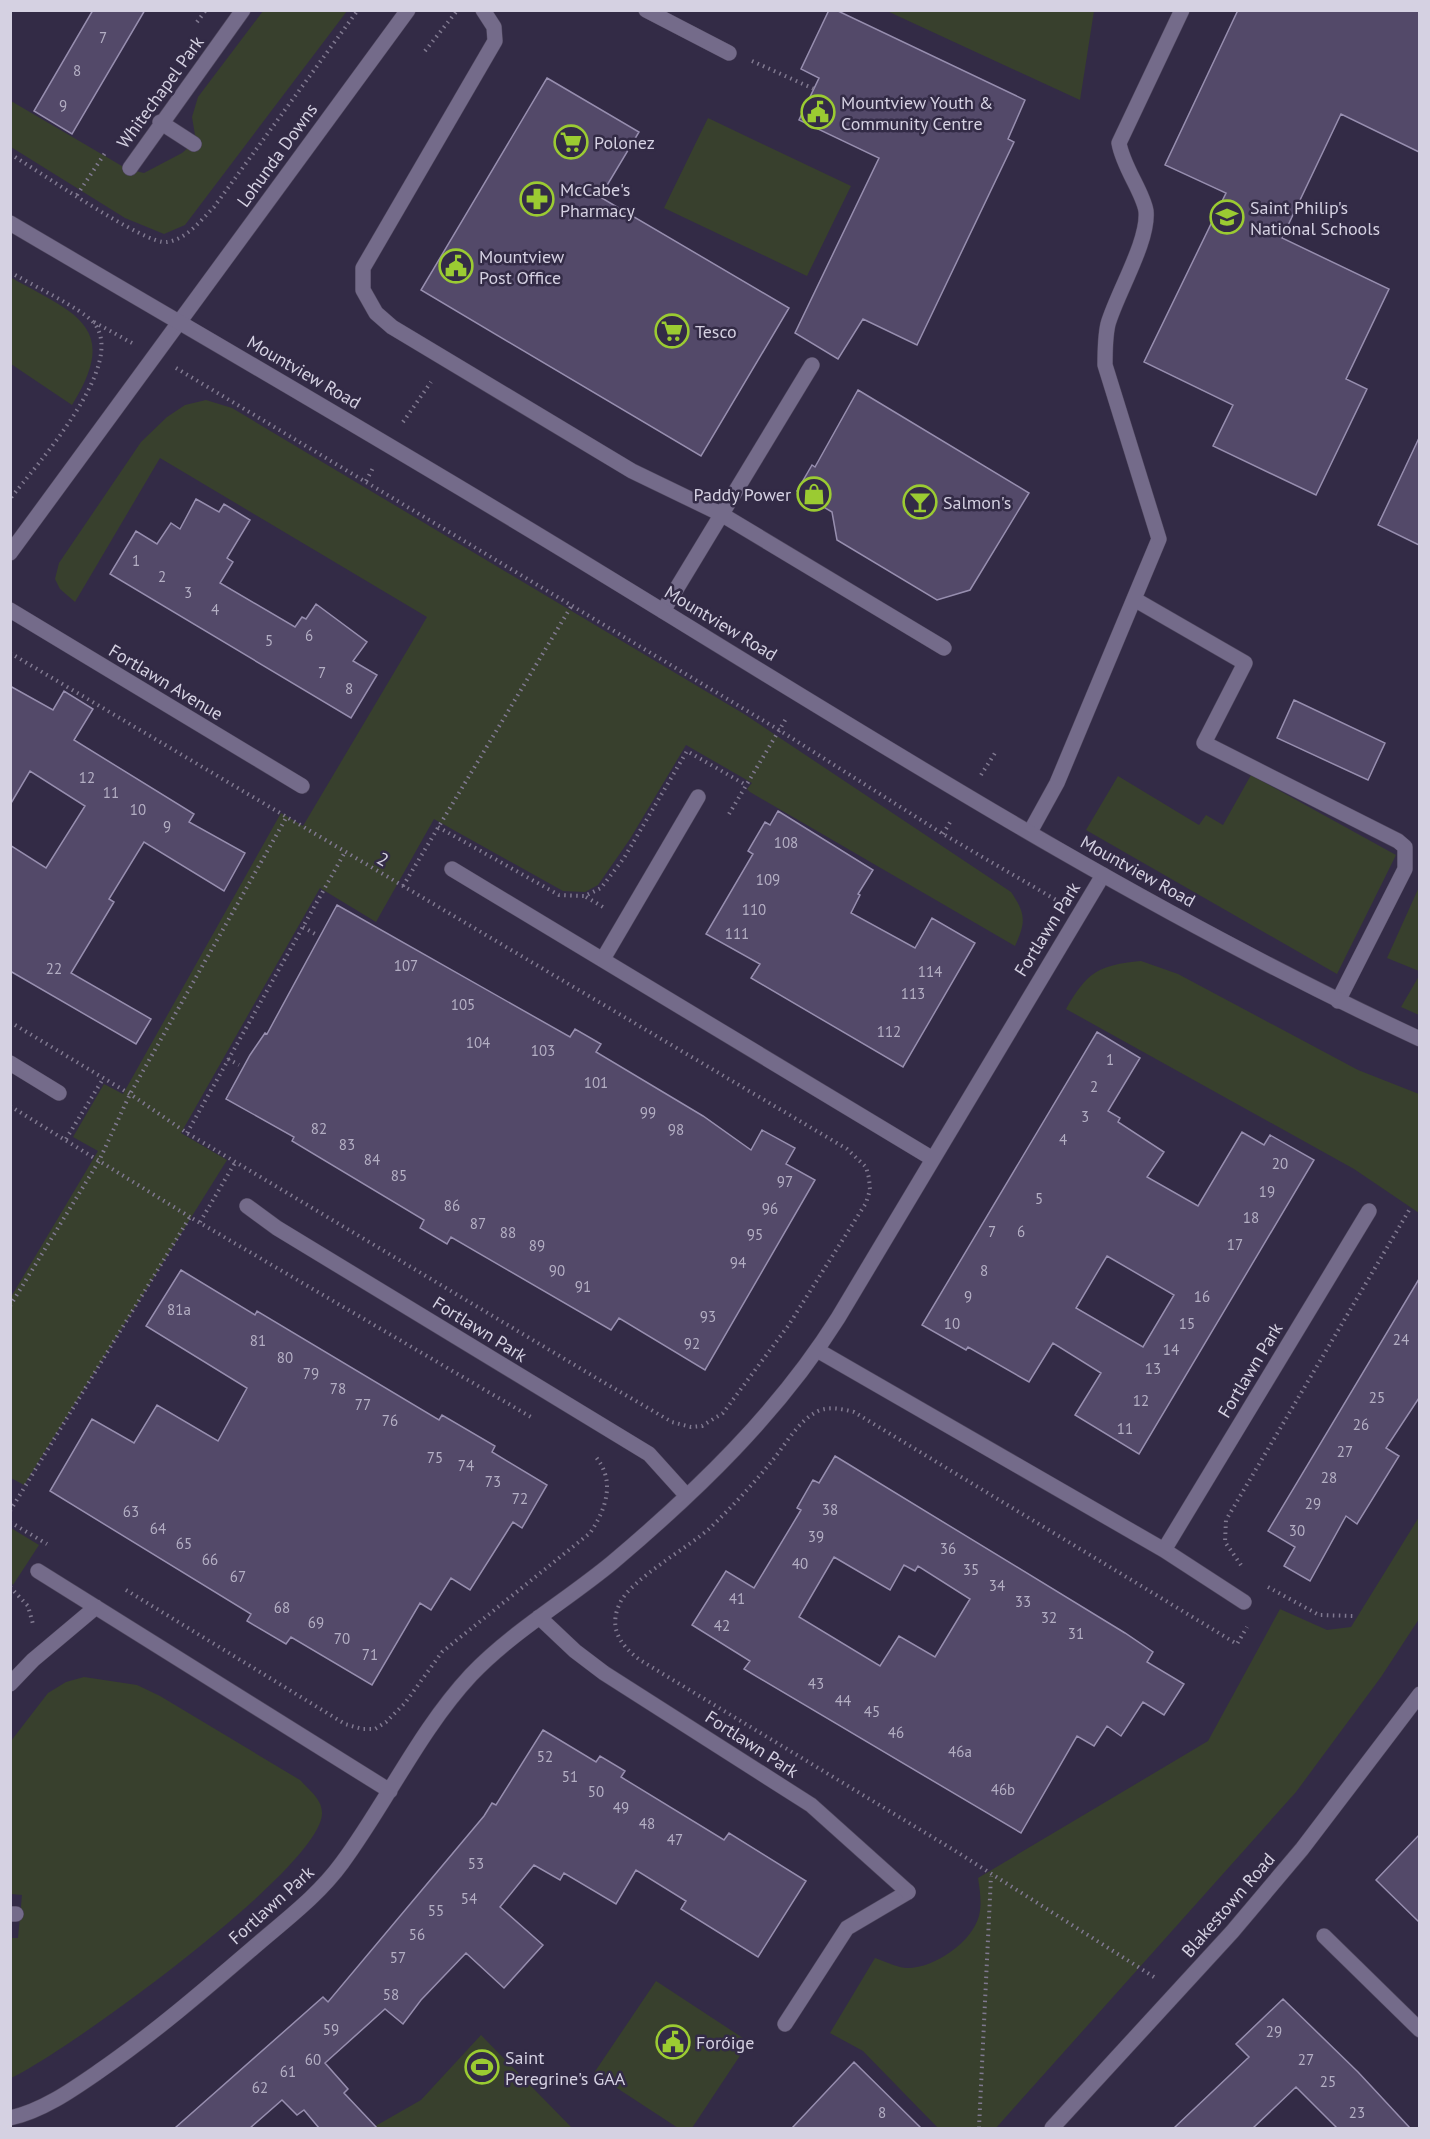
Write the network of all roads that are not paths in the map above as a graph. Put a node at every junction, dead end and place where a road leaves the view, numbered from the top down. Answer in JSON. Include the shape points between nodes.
{"nodes":[{"id":1,"x":243,"y":10,"type":"edge"},
{"id":2,"x":408,"y":10,"type":"edge"},
{"id":3,"x":483,"y":10,"type":"edge"},
{"id":4,"x":646,"y":10,"type":"edge"},
{"id":5,"x":1182,"y":10,"type":"edge"},
{"id":6,"x":729,"y":53,"type":"road end"},
{"id":7,"x":160,"y":122,"type":"junction"},
{"id":8,"x":194,"y":144,"type":"dead end"},
{"id":9,"x":130,"y":168,"type":"dead end"},
{"id":10,"x":10,"y":223,"type":"edge"},
{"id":11,"x":179,"y":322,"type":"junction"},
{"id":12,"x":812,"y":365,"type":"dead end"},
{"id":13,"x":721,"y":514,"type":"junction"},
{"id":14,"x":10,"y":553,"type":"edge"},
{"id":15,"x":1134,"y":599,"type":"junction"},
{"id":16,"x":10,"y":610,"type":"edge"},
{"id":17,"x":663,"y":611,"type":"junction"},
{"id":18,"x":944,"y":648,"type":"dead end"},
{"id":19,"x":302,"y":786,"type":"dead end"},
{"id":20,"x":698,"y":797,"type":"dead end"},
{"id":21,"x":1030,"y":832,"type":"junction"},
{"id":22,"x":452,"y":869,"type":"dead end"},
{"id":23,"x":1103,"y":875,"type":"junction"},
{"id":24,"x":603,"y":959,"type":"junction"},
{"id":25,"x":1338,"y":1001,"type":"junction"},
{"id":26,"x":1419,"y":1039,"type":"edge"},
{"id":27,"x":10,"y":1064,"type":"edge"},
{"id":28,"x":59,"y":1093,"type":"dead end"},
{"id":29,"x":933,"y":1159,"type":"junction"},
{"id":30,"x":247,"y":1206,"type":"dead end"},
{"id":31,"x":1369,"y":1211,"type":"dead end"},
{"id":32,"x":818,"y":1350,"type":"junction"},
{"id":33,"x":686,"y":1494,"type":"junction"},
{"id":34,"x":1164,"y":1550,"type":"junction"},
{"id":35,"x":38,"y":1571,"type":"dead end"},
{"id":36,"x":1244,"y":1602,"type":"dead end"},
{"id":37,"x":96,"y":1607,"type":"junction"},
{"id":38,"x":539,"y":1617,"type":"junction"},
{"id":39,"x":10,"y":1684,"type":"edge"},
{"id":40,"x":1419,"y":1694,"type":"edge"},
{"id":41,"x":390,"y":1791,"type":"junction"},
{"id":42,"x":1324,"y":1936,"type":"dead end"},
{"id":43,"x":785,"y":2024,"type":"dead end"},
{"id":44,"x":1419,"y":2030,"type":"edge"},
{"id":45,"x":10,"y":2118,"type":"edge"},
{"id":46,"x":1052,"y":2128,"type":"edge"}],
"edges":[{"from":1,"to":7,"type":"street","name":"Whitechapel Park"},
{"from":2,"to":11,"type":"street","name":"Lohunda Downs"},
{"from":3,"to":13,"type":"street","via":[[494,27],[495,41],[374,245],[363,268],[363,290],[376,313],[392,327],[632,471]]},
{"from":4,"to":6,"type":"street"},
{"from":5,"to":15,"type":"street","via":[[1119,143],[1122,160],[1146,210],[1144,231],[1108,324],[1105,365],[1160,538]]},
{"from":7,"to":8,"type":"street"},
{"from":7,"to":9,"type":"street","name":"Whitechapel Park"},
{"from":10,"to":11,"type":"street","name":"Mountview Road"},
{"from":11,"to":14,"type":"street"},
{"from":11,"to":17,"type":"street","name":"Mountview Road"},
{"from":12,"to":13,"type":"street"},
{"from":13,"to":17,"type":"street"},
{"from":13,"to":18,"type":"street"},
{"from":15,"to":21,"type":"street","via":[[1057,783]]},
{"from":15,"to":25,"type":"street","via":[[1245,663],[1204,742],[1405,847],[1405,869]]},
{"from":16,"to":19,"type":"street","name":"Fortlawn Avenue"},
{"from":17,"to":21,"type":"street","name":"Mountview Road"},
{"from":20,"to":24,"type":"street"},
{"from":21,"to":23,"type":"street","name":"Mountview Road"},
{"from":22,"to":24,"type":"street"},
{"from":23,"to":25,"type":"street","name":"Mountview Road"},
{"from":23,"to":29,"type":"street","name":"Fortlawn Park"},
{"from":24,"to":29,"type":"street"},
{"from":25,"to":26,"type":"street","name":"Mountview Road"},
{"from":27,"to":28,"type":"street"},
{"from":29,"to":32,"type":"street","name":"Fortlawn Park"},
{"from":30,"to":33,"type":"street","name":"Fortlawn Park","via":[[649,1454]]},
{"from":31,"to":34,"type":"street","name":"Fortlawn Park"},
{"from":32,"to":33,"type":"street","name":"Fortlawn Park","via":[[729,1455]]},
{"from":32,"to":34,"type":"street"},
{"from":33,"to":38,"type":"street","name":"Fortlawn Park","via":[[611,1563]]},
{"from":34,"to":36,"type":"street"},
{"from":35,"to":37,"type":"street"},
{"from":37,"to":39,"type":"street"},
{"from":37,"to":41,"type":"street"},
{"from":38,"to":41,"type":"street","name":"Fortlawn Park","via":[[464,1684],[416,1748]]},
{"from":38,"to":43,"type":"street","name":"Fortlawn Park","via":[[604,1673],[811,1805],[908,1892],[847,1928]]},
{"from":40,"to":46,"type":"street","name":"Blakestown Road","via":[[1302,1849]]},
{"from":41,"to":45,"type":"street","name":"Fortlawn Park","via":[[343,1862],[315,1894],[157,2029],[65,2095]]},
{"from":42,"to":44,"type":"street"}]}
